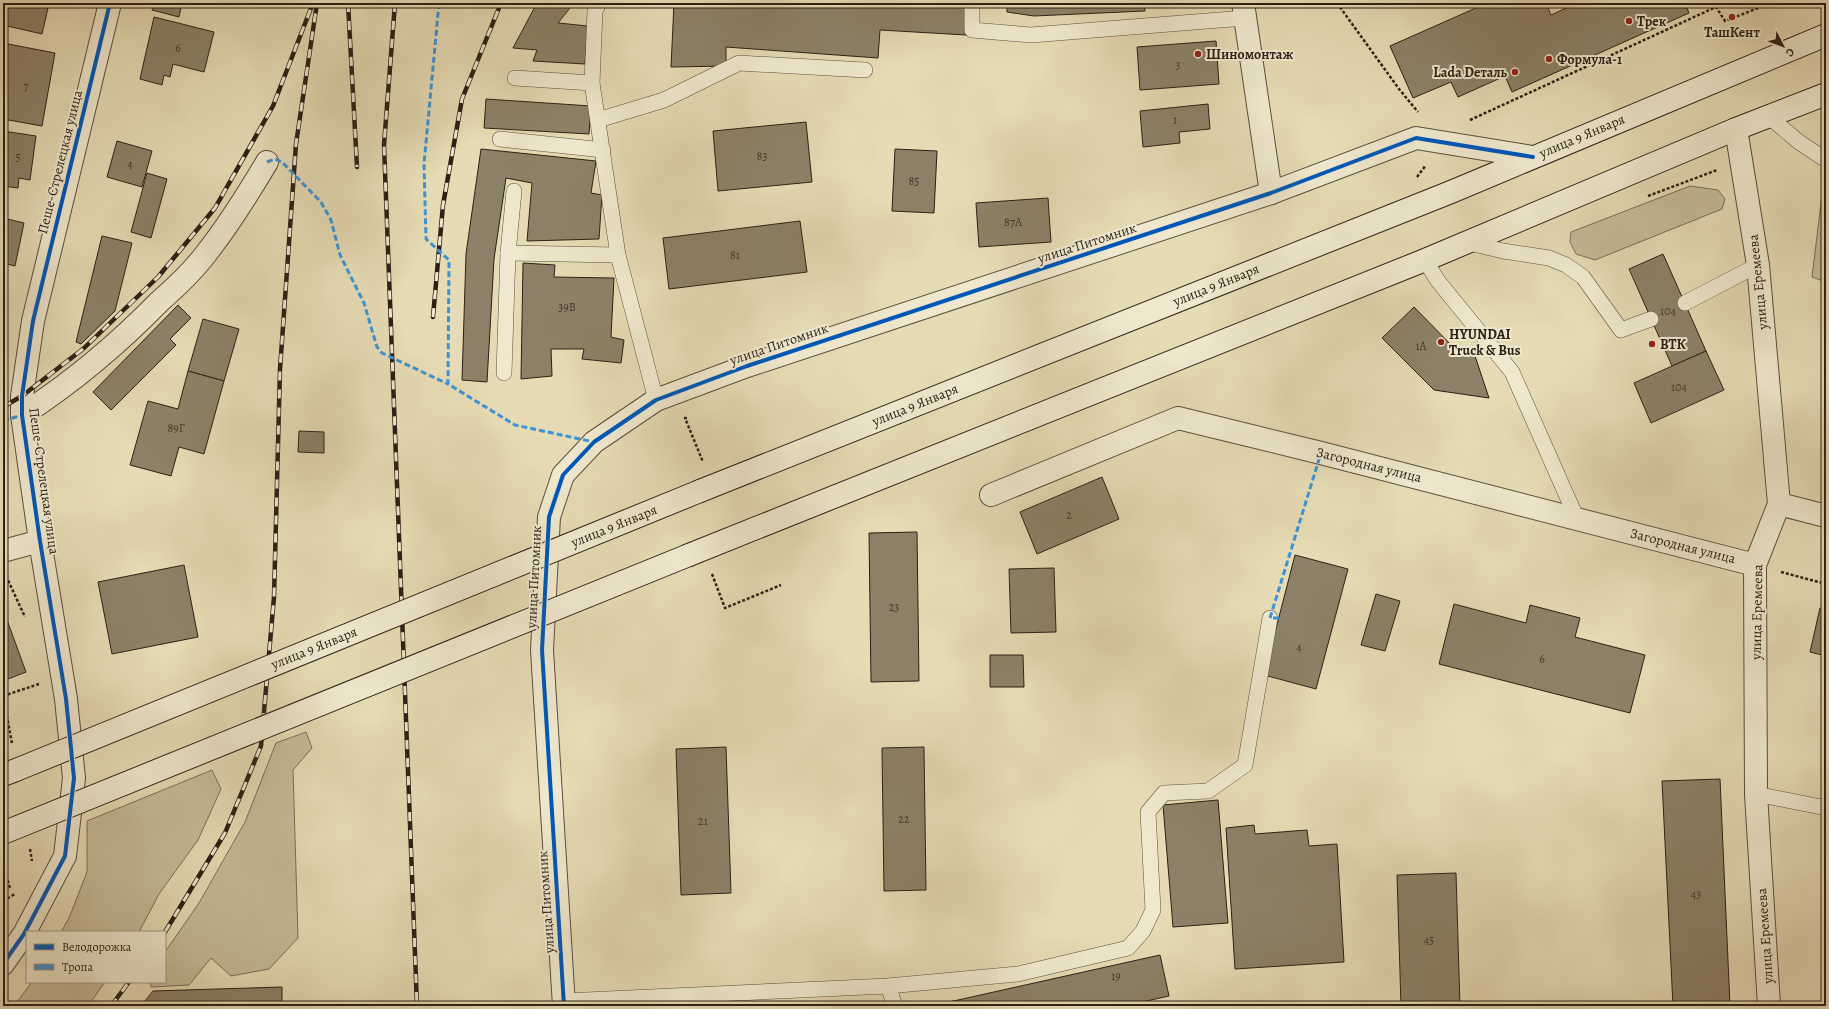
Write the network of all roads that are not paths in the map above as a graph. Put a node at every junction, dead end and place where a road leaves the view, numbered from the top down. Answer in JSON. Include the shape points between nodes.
{"nodes":[{"id":1,"x":110,"y":3,"type":"edge"},
{"id":2,"x":599,"y":3,"type":"edge"},
{"id":3,"x":972,"y":3,"type":"edge"},
{"id":4,"x":1244,"y":11,"type":"edge"},
{"id":5,"x":1826,"y":35,"type":"edge"},
{"id":6,"x":865,"y":70,"type":"dead end"},
{"id":7,"x":515,"y":78,"type":"dead end"},
{"id":8,"x":592,"y":83,"type":"junction"},
{"id":9,"x":1826,"y":94,"type":"edge"},
{"id":10,"x":1768,"y":116,"type":"junction"},
{"id":11,"x":598,"y":120,"type":"junction"},
{"id":12,"x":1736,"y":129,"type":"junction"},
{"id":13,"x":500,"y":139,"type":"dead end"},
{"id":14,"x":603,"y":150,"type":"junction"},
{"id":15,"x":1534,"y":157,"type":"junction"},
{"id":16,"x":1826,"y":157,"type":"edge"},
{"id":17,"x":267,"y":162,"type":"dead end"},
{"id":18,"x":514,"y":191,"type":"dead end"},
{"id":19,"x":1271,"y":193,"type":"junction"},
{"id":20,"x":1465,"y":242,"type":"junction"},
{"id":21,"x":508,"y":253,"type":"junction"},
{"id":22,"x":618,"y":254,"type":"junction"},
{"id":23,"x":1425,"y":260,"type":"junction"},
{"id":24,"x":1758,"y":265,"type":"junction"},
{"id":25,"x":1685,"y":303,"type":"dead end"},
{"id":26,"x":1651,"y":319,"type":"dead end"},
{"id":27,"x":504,"y":373,"type":"dead end"},
{"id":28,"x":656,"y":400,"type":"junction"},
{"id":29,"x":22,"y":415,"type":"junction"},
{"id":30,"x":991,"y":495,"type":"dead end"},
{"id":31,"x":1779,"y":504,"type":"junction"},
{"id":32,"x":1826,"y":516,"type":"edge"},
{"id":33,"x":1577,"y":519,"type":"junction"},
{"id":34,"x":40,"y":541,"type":"junction"},
{"id":35,"x":3,"y":551,"type":"edge"},
{"id":36,"x":1755,"y":565,"type":"junction"},
{"id":37,"x":1270,"y":618,"type":"dead end"},
{"id":38,"x":10,"y":772,"type":"edge"},
{"id":39,"x":1756,"y":794,"type":"junction"},
{"id":40,"x":1826,"y":808,"type":"edge"},
{"id":41,"x":3,"y":833,"type":"edge"},
{"id":42,"x":3,"y":964,"type":"edge"},
{"id":43,"x":888,"y":986,"type":"junction"},
{"id":44,"x":564,"y":1004,"type":"edge"},
{"id":45,"x":895,"y":1006,"type":"edge"},
{"id":46,"x":1769,"y":1006,"type":"edge"}],
"edges":[{"from":1,"to":29,"type":"street","name":"Пеше-Стрелецкая улица","via":[[33,321],[22,396]]},
{"from":2,"to":8,"type":"lane","via":[[595,10]]},
{"from":3,"to":4,"type":"lane","via":[[972,30],[1031,35]]},
{"from":4,"to":19,"type":"street"},
{"from":5,"to":15,"type":"street","name":"улица 9 Января"},
{"from":6,"to":11,"type":"lane","via":[[739,63],[664,100]]},
{"from":7,"to":8,"type":"lane"},
{"from":8,"to":11,"type":"lane"},
{"from":9,"to":10,"type":"street"},
{"from":10,"to":12,"type":"street"},
{"from":10,"to":16,"type":"lane","via":[[1799,142],[1823,158]]},
{"from":11,"to":14,"type":"lane"},
{"from":12,"to":20,"type":"street"},
{"from":12,"to":24,"type":"street","name":"улица Еремеева"},
{"from":13,"to":14,"type":"lane"},
{"from":14,"to":22,"type":"lane"},
{"from":15,"to":19,"type":"street","name":"улица Питомник","via":[[1416,138]]},
{"from":15,"to":38,"type":"street","name":"улица 9 Января","bridge":true,"via":[[700,491]]},
{"from":17,"to":29,"type":"street","via":[[228,225],[204,257],[183,279],[94,363]]},
{"from":18,"to":21,"type":"lane"},
{"from":19,"to":28,"type":"street","name":"улица Питомник","via":[[747,366]]},
{"from":20,"to":23,"type":"street"},
{"from":20,"to":26,"type":"lane","via":[[1549,258],[1566,265],[1583,277],[1621,330]]},
{"from":21,"to":22,"type":"lane"},
{"from":21,"to":27,"type":"lane"},
{"from":22,"to":28,"type":"lane"},
{"from":23,"to":33,"type":"lane","via":[[1438,281],[1512,372]]},
{"from":23,"to":41,"type":"street","bridge":true},
{"from":24,"to":25,"type":"lane"},
{"from":24,"to":31,"type":"street","name":"улица Еремеева"},
{"from":28,"to":44,"type":"street","name":"улица Питомник","via":[[594,442],[563,475],[549,518],[542,650]]},
{"from":29,"to":34,"type":"street","name":"Пеше-Стрелецкая улица"},
{"from":30,"to":33,"type":"street","name":"Загородная улица","via":[[1178,418]]},
{"from":31,"to":32,"type":"street"},
{"from":31,"to":36,"type":"street","name":"улица Еремеева"},
{"from":33,"to":36,"type":"street","name":"Загородная улица"},
{"from":34,"to":35,"type":"street"},
{"from":34,"to":42,"type":"street","name":"Пеше-Стрелецкая улица","via":[[66,698],[74,778],[65,856],[24,934]]},
{"from":36,"to":39,"type":"street","name":"улица Еремеева"},
{"from":37,"to":43,"type":"lane","via":[[1245,765],[1208,791],[1164,793],[1148,812],[1153,910],[1143,932],[1128,948],[1018,974]]},
{"from":39,"to":40,"type":"lane"},
{"from":39,"to":46,"type":"street","name":"улица Еремеева"},
{"from":43,"to":44,"type":"lane"},
{"from":43,"to":45,"type":"lane"}]}
